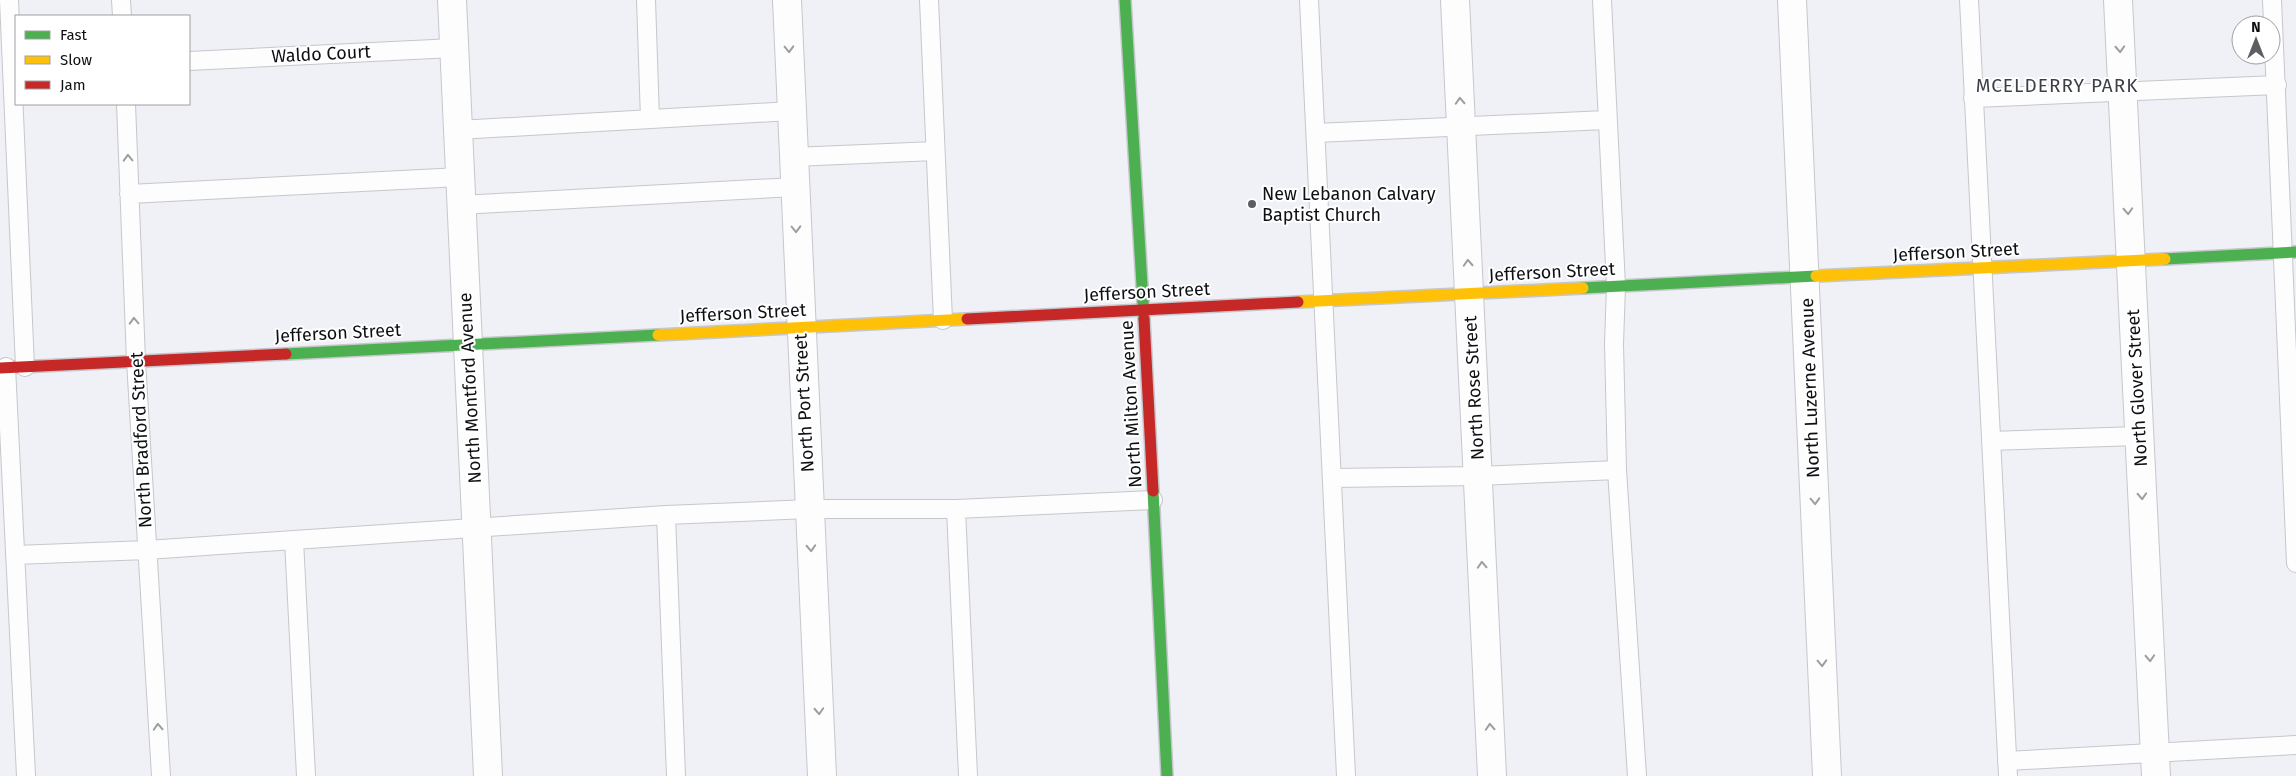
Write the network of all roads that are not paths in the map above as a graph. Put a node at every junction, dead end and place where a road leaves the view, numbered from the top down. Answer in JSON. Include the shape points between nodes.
{"nodes":[{"id":1,"x":8,"y":0,"type":"edge"},
{"id":2,"x":121,"y":0,"type":"edge"},
{"id":3,"x":452,"y":0,"type":"edge"},
{"id":4,"x":646,"y":0,"type":"edge"},
{"id":5,"x":787,"y":0,"type":"edge"},
{"id":6,"x":929,"y":0,"type":"edge"},
{"id":7,"x":1125,"y":0,"type":"edge"},
{"id":8,"x":1309,"y":0,"type":"edge"},
{"id":9,"x":1455,"y":0,"type":"edge"},
{"id":10,"x":1602,"y":0,"type":"edge"},
{"id":11,"x":1792,"y":0,"type":"edge"},
{"id":12,"x":1969,"y":0,"type":"edge"},
{"id":13,"x":2118,"y":0,"type":"edge"},
{"id":14,"x":2272,"y":0,"type":"edge"},
{"id":15,"x":122,"y":15,"type":"edge"},
{"id":16,"x":454,"y":48,"type":"junction"},
{"id":17,"x":190,"y":60,"type":"edge"},
{"id":18,"x":9,"y":71,"type":"edge"},
{"id":19,"x":2276,"y":85,"type":"junction"},
{"id":20,"x":2122,"y":93,"type":"junction"},
{"id":21,"x":1974,"y":98,"type":"junction"},
{"id":22,"x":126,"y":105,"type":"edge"},
{"id":23,"x":791,"y":111,"type":"junction"},
{"id":24,"x":650,"y":119,"type":"junction"},
{"id":25,"x":1606,"y":120,"type":"junction"},
{"id":26,"x":1461,"y":127,"type":"junction"},
{"id":27,"x":458,"y":130,"type":"junction"},
{"id":28,"x":1316,"y":132,"type":"junction"},
{"id":29,"x":935,"y":151,"type":"junction"},
{"id":30,"x":793,"y":157,"type":"junction"},
{"id":31,"x":460,"y":177,"type":"junction"},
{"id":32,"x":794,"y":187,"type":"junction"},
{"id":33,"x":129,"y":194,"type":"junction"},
{"id":34,"x":461,"y":205,"type":"junction"},
{"id":35,"x":2289,"y":252,"type":"edge"},
{"id":36,"x":2131,"y":261,"type":"junction"},
{"id":37,"x":1982,"y":268,"type":"junction"},
{"id":38,"x":1805,"y":277,"type":"junction"},
{"id":39,"x":1616,"y":286,"type":"junction"},
{"id":40,"x":1469,"y":294,"type":"junction"},
{"id":41,"x":1324,"y":301,"type":"junction"},
{"id":42,"x":1144,"y":310,"type":"junction"},
{"id":43,"x":943,"y":320,"type":"junction"},
{"id":44,"x":801,"y":327,"type":"junction"},
{"id":45,"x":468,"y":344,"type":"junction"},
{"id":46,"x":136,"y":361,"type":"junction"},
{"id":47,"x":3,"y":367,"type":"edge"},
{"id":48,"x":25,"y":367,"type":"junction"},
{"id":49,"x":2139,"y":436,"type":"junction"},
{"id":50,"x":1991,"y":441,"type":"junction"},
{"id":51,"x":1617,"y":470,"type":"junction"},
{"id":52,"x":1478,"y":476,"type":"junction"},
{"id":53,"x":1332,"y":478,"type":"junction"},
{"id":54,"x":1154,"y":500,"type":"junction"},
{"id":55,"x":809,"y":509,"type":"junction"},
{"id":56,"x":956,"y":509,"type":"junction"},
{"id":57,"x":666,"y":515,"type":"junction"},
{"id":58,"x":476,"y":529,"type":"junction"},
{"id":59,"x":294,"y":540,"type":"junction"},
{"id":60,"x":147,"y":550,"type":"junction"},
{"id":61,"x":15,"y":555,"type":"junction"},
{"id":62,"x":2296,"y":563,"type":"edge"},
{"id":63,"x":2296,"y":745,"type":"edge"},
{"id":64,"x":2155,"y":765,"type":"edge"},
{"id":65,"x":2007,"y":769,"type":"edge"},
{"id":66,"x":26,"y":776,"type":"edge"},
{"id":67,"x":161,"y":776,"type":"edge"},
{"id":68,"x":306,"y":776,"type":"edge"},
{"id":69,"x":488,"y":776,"type":"edge"},
{"id":70,"x":676,"y":776,"type":"edge"},
{"id":71,"x":822,"y":776,"type":"edge"},
{"id":72,"x":968,"y":776,"type":"edge"},
{"id":73,"x":1167,"y":776,"type":"edge"},
{"id":74,"x":1346,"y":776,"type":"edge"},
{"id":75,"x":1492,"y":776,"type":"edge"},
{"id":76,"x":1637,"y":776,"type":"edge"},
{"id":77,"x":1827,"y":776,"type":"edge"}],
"edges":[{"from":1,"to":18,"type":"lane"},
{"from":2,"to":15,"type":"lane"},
{"from":3,"to":16,"type":"street","name":"North Montford Avenue"},
{"from":4,"to":24,"type":"lane"},
{"from":5,"to":23,"type":"street","name":"North Port Street","one_way":true},
{"from":6,"to":29,"type":"lane"},
{"from":7,"to":42,"type":"street","name":"North Milton Avenue"},
{"from":8,"to":28,"type":"lane"},
{"from":26,"to":9,"type":"street","name":"North Rose Street","one_way":true},
{"from":10,"to":25,"type":"lane"},
{"from":11,"to":38,"type":"street","name":"North Luzerne Avenue"},
{"from":12,"to":21,"type":"lane"},
{"from":13,"to":20,"type":"street","name":"North Glover Street","one_way":true},
{"from":14,"to":19,"type":"lane"},
{"from":16,"to":17,"type":"lane","name":"Waldo Court"},
{"from":16,"to":27,"type":"street","name":"North Montford Avenue"},
{"from":18,"to":48,"type":"lane"},
{"from":19,"to":20,"type":"lane"},
{"from":19,"to":35,"type":"lane"},
{"from":20,"to":21,"type":"lane"},
{"from":20,"to":36,"type":"street","name":"North Glover Street","one_way":true},
{"from":21,"to":37,"type":"lane"},
{"from":33,"to":22,"type":"lane","name":"North Bradford Street","one_way":true},
{"from":23,"to":24,"type":"lane"},
{"from":23,"to":30,"type":"street","name":"North Port Street"},
{"from":24,"to":27,"type":"lane"},
{"from":25,"to":26,"type":"lane"},
{"from":25,"to":39,"type":"lane"},
{"from":26,"to":28,"type":"lane"},
{"from":40,"to":26,"type":"street","name":"North Rose Street","one_way":true},
{"from":27,"to":31,"type":"street","name":"North Montford Avenue"},
{"from":28,"to":41,"type":"lane"},
{"from":29,"to":30,"type":"lane"},
{"from":29,"to":43,"type":"lane"},
{"from":30,"to":32,"type":"street","name":"North Port Street"},
{"from":31,"to":33,"type":"lane"},
{"from":31,"to":34,"type":"street","name":"North Montford Avenue"},
{"from":32,"to":34,"type":"lane"},
{"from":32,"to":44,"type":"street","name":"North Port Street","one_way":true},
{"from":46,"to":33,"type":"lane","name":"North Bradford Street","one_way":true},
{"from":34,"to":45,"type":"street","name":"North Montford Avenue"},
{"from":35,"to":36,"type":"street","name":"Jefferson Street"},
{"from":35,"to":62,"type":"lane"},
{"from":36,"to":37,"type":"street","name":"Jefferson Street"},
{"from":36,"to":49,"type":"street","name":"North Glover Street"},
{"from":37,"to":38,"type":"street","name":"Jefferson Street"},
{"from":37,"to":50,"type":"lane"},
{"from":38,"to":39,"type":"street","name":"Jefferson Street"},
{"from":38,"to":77,"type":"street","name":"North Luzerne Avenue","one_way":true},
{"from":39,"to":40,"type":"street","name":"Jefferson Street"},
{"from":39,"to":51,"type":"lane"},
{"from":40,"to":41,"type":"street","name":"Jefferson Street"},
{"from":40,"to":52,"type":"street","name":"North Rose Street"},
{"from":41,"to":42,"type":"street","name":"Jefferson Street"},
{"from":41,"to":53,"type":"lane"},
{"from":42,"to":43,"type":"street","name":"Jefferson Street"},
{"from":42,"to":54,"type":"street","name":"North Milton Avenue"},
{"from":43,"to":44,"type":"street","name":"Jefferson Street"},
{"from":44,"to":45,"type":"street","name":"Jefferson Street"},
{"from":44,"to":55,"type":"street","name":"North Port Street"},
{"from":45,"to":46,"type":"street","name":"Jefferson Street"},
{"from":45,"to":58,"type":"street","name":"North Montford Avenue"},
{"from":46,"to":48,"type":"street","name":"Jefferson Street"},
{"from":46,"to":60,"type":"lane","name":"North Bradford Street"},
{"from":47,"to":48,"type":"street","name":"Jefferson Street"},
{"from":47,"to":61,"type":"lane"},
{"from":49,"to":50,"type":"lane"},
{"from":49,"to":64,"type":"street","name":"North Glover Street","one_way":true},
{"from":50,"to":65,"type":"lane"},
{"from":51,"to":52,"type":"lane"},
{"from":51,"to":76,"type":"lane"},
{"from":52,"to":53,"type":"lane"},
{"from":75,"to":52,"type":"street","name":"North Rose Street","one_way":true},
{"from":53,"to":74,"type":"lane"},
{"from":54,"to":56,"type":"lane"},
{"from":54,"to":73,"type":"street","name":"North Milton Avenue"},
{"from":55,"to":56,"type":"lane"},
{"from":55,"to":57,"type":"lane"},
{"from":55,"to":71,"type":"street","name":"North Port Street","one_way":true},
{"from":56,"to":72,"type":"lane"},
{"from":57,"to":58,"type":"lane"},
{"from":57,"to":70,"type":"lane"},
{"from":58,"to":59,"type":"lane"},
{"from":58,"to":69,"type":"street","name":"North Montford Avenue"},
{"from":59,"to":60,"type":"lane"},
{"from":59,"to":68,"type":"lane"},
{"from":60,"to":61,"type":"lane"},
{"from":67,"to":60,"type":"lane","name":"North Bradford Street","one_way":true},
{"from":61,"to":66,"type":"lane"},
{"from":63,"to":64,"type":"lane"},
{"from":64,"to":65,"type":"lane"}]}
